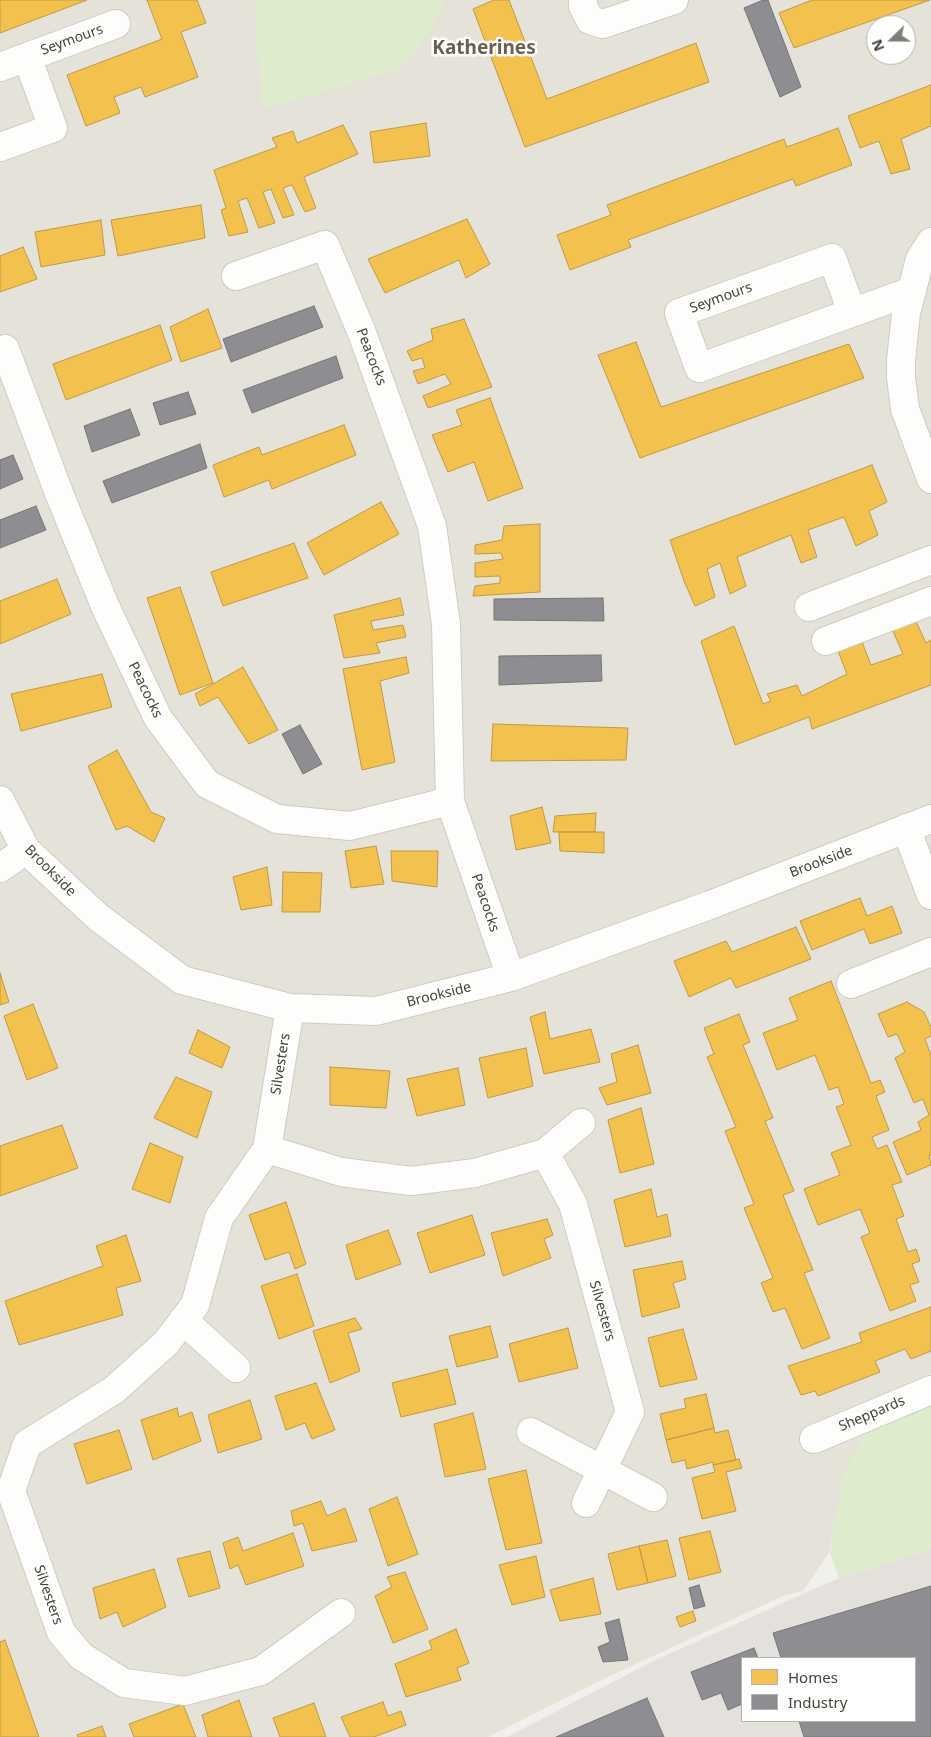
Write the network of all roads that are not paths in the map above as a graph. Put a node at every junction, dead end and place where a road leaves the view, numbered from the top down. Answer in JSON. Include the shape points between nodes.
{"nodes":[{"id":1,"x":583,"y":0,"type":"edge"},
{"id":2,"x":674,"y":0,"type":"edge"},
{"id":3,"x":116,"y":24,"type":"dead end"},
{"id":4,"x":27,"y":57,"type":"junction"},
{"id":5,"x":0,"y":67,"type":"edge"},
{"id":6,"x":0,"y":147,"type":"edge"},
{"id":7,"x":931,"y":242,"type":"edge"},
{"id":8,"x":236,"y":276,"type":"dead end"},
{"id":9,"x":912,"y":291,"type":"junction"},
{"id":10,"x":852,"y":312,"type":"junction"},
{"id":11,"x":4,"y":349,"type":"dead end"},
{"id":12,"x":931,"y":479,"type":"edge"},
{"id":13,"x":931,"y":560,"type":"edge"},
{"id":14,"x":931,"y":601,"type":"edge"},
{"id":15,"x":809,"y":606,"type":"dead end"},
{"id":16,"x":826,"y":641,"type":"dead end"},
{"id":17,"x":0,"y":800,"type":"edge"},
{"id":18,"x":450,"y":801,"type":"junction"},
{"id":19,"x":919,"y":824,"type":"edge"},
{"id":20,"x":26,"y":850,"type":"junction"},
{"id":21,"x":0,"y":868,"type":"edge"},
{"id":22,"x":931,"y":895,"type":"edge"},
{"id":23,"x":931,"y":952,"type":"edge"},
{"id":24,"x":511,"y":977,"type":"junction"},
{"id":25,"x":851,"y":984,"type":"dead end"},
{"id":26,"x":290,"y":1008,"type":"junction"},
{"id":27,"x":581,"y":1123,"type":"dead end"},
{"id":28,"x":267,"y":1149,"type":"junction"},
{"id":29,"x":545,"y":1153,"type":"junction"},
{"id":30,"x":183,"y":1320,"type":"junction"},
{"id":31,"x":236,"y":1368,"type":"dead end"},
{"id":32,"x":931,"y":1390,"type":"edge"},
{"id":33,"x":531,"y":1432,"type":"dead end"},
{"id":34,"x":814,"y":1439,"type":"dead end"},
{"id":35,"x":602,"y":1470,"type":"junction"},
{"id":36,"x":653,"y":1497,"type":"dead end"},
{"id":37,"x":586,"y":1503,"type":"dead end"},
{"id":38,"x":341,"y":1613,"type":"dead end"}],
"edges":[{"from":1,"to":2,"type":"street","via":[[590,20],[604,24]]},
{"from":3,"to":4,"type":"street","name":"Seymours"},
{"from":4,"to":5,"type":"street","name":"Seymours"},
{"from":4,"to":6,"type":"street","name":"Seymours","via":[[52,128]]},
{"from":7,"to":9,"type":"street","via":[[920,259]]},
{"from":8,"to":18,"type":"street","name":"Peacocks","via":[[325,245],[362,333],[432,526],[446,624]]},
{"from":9,"to":10,"type":"street","name":"Seymours"},
{"from":9,"to":12,"type":"street","via":[[906,312],[901,377],[905,409]]},
{"from":10,"to":10,"type":"street","name":"Seymours","via":[[699,368],[679,313],[832,258]]},
{"from":11,"to":18,"type":"street","name":"Peacocks","via":[[105,606],[158,718],[207,784],[276,819],[350,826]]},
{"from":13,"to":15,"type":"street"},
{"from":14,"to":16,"type":"street"},
{"from":17,"to":20,"type":"street","name":"Brookside"},
{"from":18,"to":24,"type":"street","name":"Peacocks"},
{"from":19,"to":22,"type":"street"},
{"from":19,"to":24,"type":"street","name":"Brookside"},
{"from":20,"to":21,"type":"street"},
{"from":20,"to":26,"type":"street","name":"Brookside","via":[[98,917],[182,980]]},
{"from":23,"to":25,"type":"street"},
{"from":24,"to":26,"type":"street","name":"Brookside","via":[[376,1010]]},
{"from":26,"to":28,"type":"street","name":"Silvesters"},
{"from":27,"to":29,"type":"street"},
{"from":28,"to":29,"type":"street","via":[[341,1172],[412,1180],[475,1173]]},
{"from":28,"to":30,"type":"street","name":"Silvesters","via":[[219,1218],[195,1305]]},
{"from":29,"to":35,"type":"street","name":"Silvesters","via":[[573,1204],[630,1412]]},
{"from":30,"to":31,"type":"street"},
{"from":30,"to":38,"type":"street","name":"Silvesters","via":[[166,1343],[114,1390],[27,1444],[11,1491],[60,1632],[81,1656],[124,1683],[185,1691],[261,1671]]},
{"from":32,"to":34,"type":"street","name":"Sheppards"},
{"from":33,"to":35,"type":"street"},
{"from":35,"to":36,"type":"street"},
{"from":35,"to":37,"type":"street","name":"Silvesters"}]}
